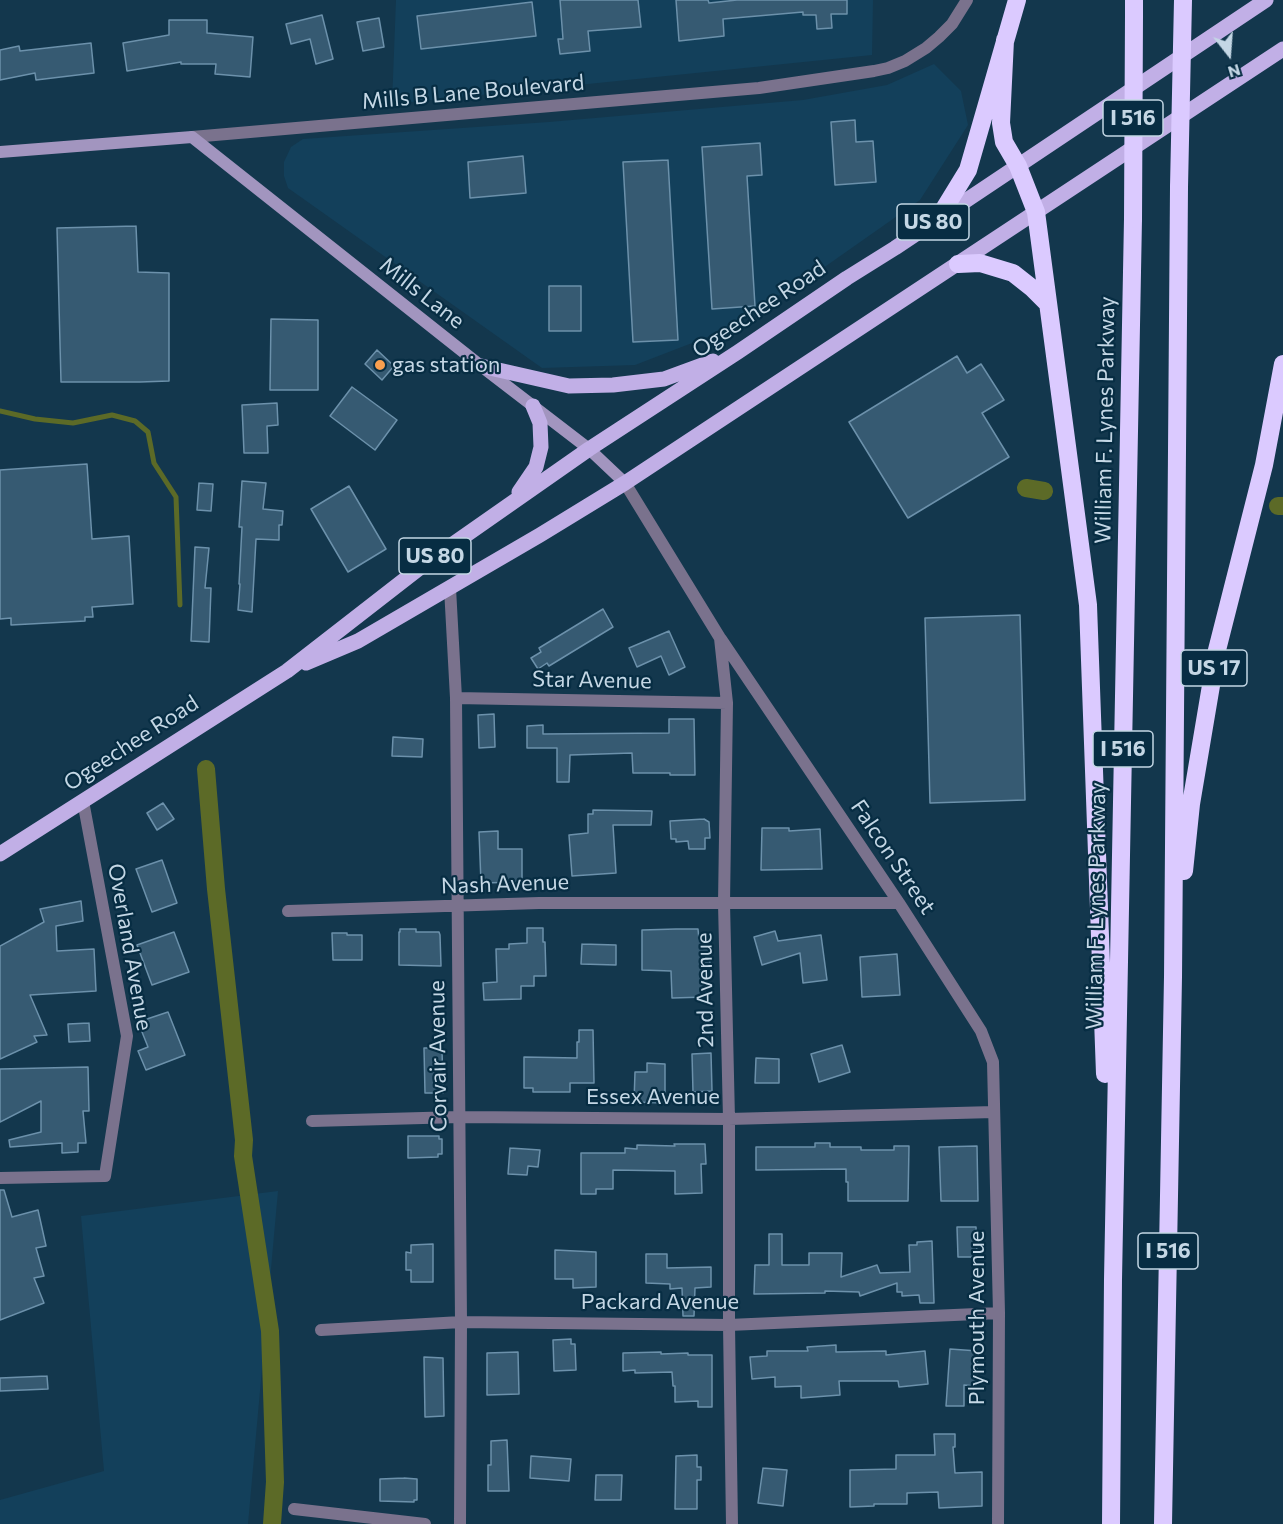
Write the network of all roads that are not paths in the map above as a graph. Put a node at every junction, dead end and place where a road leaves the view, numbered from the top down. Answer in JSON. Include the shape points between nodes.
{"nodes":[{"id":1,"x":967,"y":0,"type":"edge"},
{"id":2,"x":1017,"y":0,"type":"edge"},
{"id":3,"x":1183,"y":0,"type":"edge"},
{"id":4,"x":1266,"y":0,"type":"edge"},
{"id":5,"x":1134,"y":8,"type":"edge"},
{"id":6,"x":1005,"y":40,"type":"junction"},
{"id":7,"x":1283,"y":49,"type":"edge"},
{"id":8,"x":192,"y":137,"type":"junction"},
{"id":9,"x":0,"y":152,"type":"edge"},
{"id":10,"x":1018,"y":166,"type":"junction"},
{"id":11,"x":1036,"y":212,"type":"junction"},
{"id":12,"x":938,"y":219,"type":"junction"},
{"id":13,"x":957,"y":264,"type":"junction"},
{"id":14,"x":1048,"y":304,"type":"junction"},
{"id":15,"x":738,"y":352,"type":"junction"},
{"id":16,"x":1283,"y":364,"type":"edge"},
{"id":17,"x":481,"y":366,"type":"junction"},
{"id":18,"x":533,"y":406,"type":"junction"},
{"id":19,"x":589,"y":449,"type":"junction"},
{"id":20,"x":625,"y":483,"type":"junction"},
{"id":21,"x":511,"y":503,"type":"junction"},
{"id":22,"x":450,"y":588,"type":"junction"},
{"id":23,"x":720,"y":638,"type":"junction"},
{"id":24,"x":287,"y":670,"type":"junction"},
{"id":25,"x":456,"y":698,"type":"junction"},
{"id":26,"x":727,"y":703,"type":"junction"},
{"id":27,"x":83,"y":801,"type":"junction"},
{"id":28,"x":0,"y":854,"type":"edge"},
{"id":29,"x":724,"y":903,"type":"junction"},
{"id":30,"x":899,"y":903,"type":"junction"},
{"id":31,"x":457,"y":907,"type":"junction"},
{"id":32,"x":288,"y":911,"type":"dead end"},
{"id":33,"x":1173,"y":977,"type":"junction"},
{"id":34,"x":994,"y":1113,"type":"junction"},
{"id":35,"x":459,"y":1117,"type":"junction"},
{"id":36,"x":729,"y":1119,"type":"junction"},
{"id":37,"x":312,"y":1121,"type":"dead end"},
{"id":38,"x":0,"y":1178,"type":"edge"},
{"id":39,"x":1113,"y":1279,"type":"junction"},
{"id":40,"x":999,"y":1313,"type":"junction"},
{"id":41,"x":461,"y":1322,"type":"junction"},
{"id":42,"x":729,"y":1325,"type":"junction"},
{"id":43,"x":321,"y":1330,"type":"dead end"},
{"id":44,"x":294,"y":1509,"type":"dead end"},
{"id":45,"x":425,"y":1524,"type":"edge"},
{"id":46,"x":460,"y":1524,"type":"edge"},
{"id":47,"x":732,"y":1524,"type":"edge"},
{"id":48,"x":998,"y":1524,"type":"edge"},
{"id":49,"x":1111,"y":1524,"type":"edge"},
{"id":50,"x":1163,"y":1524,"type":"edge"}],
"edges":[{"from":1,"to":8,"type":"street","name":"Mills B Lane Boulevard","via":[[939,38],[888,68],[747,88]]},
{"from":2,"to":6,"type":"highway"},
{"from":3,"to":33,"type":"highway","number":"I 516","bridge":true},
{"from":4,"to":10,"type":"main road","name":"Ogeechee Road"},
{"from":5,"to":39,"type":"highway","name":"William F. Lynes Parkway","number":"I 516","bridge":true},
{"from":6,"to":10,"type":"highway","via":[[1001,123],[1004,142]]},
{"from":6,"to":12,"type":"highway","via":[[968,170]]},
{"from":7,"to":11,"type":"main road","name":"Ogeechee Road"},
{"from":8,"to":9,"type":"main road","name":"Mills B Lane Boulevard"},
{"from":8,"to":17,"type":"main road","name":"Mills Lane"},
{"from":10,"to":11,"type":"highway"},
{"from":10,"to":12,"type":"main road","name":"Ogeechee Road","number":"US 80"},
{"from":11,"to":13,"type":"main road","name":"Ogeechee Road"},
{"from":11,"to":14,"type":"highway"},
{"from":12,"to":15,"type":"main road","name":"Ogeechee Road","number":"US 80"},
{"from":13,"to":14,"type":"highway","via":[[980,263],[1013,273]]},
{"from":13,"to":20,"type":"main road","name":"Ogeechee Road","number":"US 80"},
{"from":14,"to":39,"type":"highway","via":[[1088,605]]},
{"from":15,"to":17,"type":"main road","via":[[664,379],[613,385],[569,386]]},
{"from":15,"to":19,"type":"main road","name":"Ogeechee Road","number":"US 80"},
{"from":16,"to":33,"type":"highway","number":"US 17","via":[[1264,465],[1217,650],[1191,804]]},
{"from":17,"to":18,"type":"main road","name":"Mills Lane"},
{"from":18,"to":19,"type":"main road","name":"Mills Lane"},
{"from":18,"to":21,"type":"main road","via":[[540,423],[541,447],[536,467]]},
{"from":19,"to":20,"type":"main road","name":"Mills Lane"},
{"from":19,"to":21,"type":"main road","name":"Ogeechee Road","number":"US 80"},
{"from":20,"to":22,"type":"main road","name":"Ogeechee Road","number":"US 80"},
{"from":20,"to":23,"type":"street","name":"2nd Avenue"},
{"from":21,"to":24,"type":"main road","name":"Ogeechee Road","number":"US 80"},
{"from":22,"to":24,"type":"main road","name":"Ogeechee Road","number":"US 80","via":[[358,641]]},
{"from":22,"to":25,"type":"street","name":"Corvair Avenue"},
{"from":23,"to":26,"type":"street","name":"2nd Avenue"},
{"from":23,"to":30,"type":"street","name":"Falcon Street"},
{"from":24,"to":27,"type":"main road","name":"Ogeechee Road","number":"US 80"},
{"from":25,"to":26,"type":"street","name":"Star Avenue"},
{"from":25,"to":31,"type":"street","name":"Corvair Avenue"},
{"from":26,"to":29,"type":"street","name":"2nd Avenue"},
{"from":27,"to":28,"type":"main road","name":"Ogeechee Road","number":"US 80"},
{"from":27,"to":38,"type":"street","name":"Overland Avenue","via":[[127,1036],[105,1176]]},
{"from":29,"to":30,"type":"street","name":"Nash Avenue"},
{"from":29,"to":31,"type":"street","name":"Nash Avenue"},
{"from":29,"to":36,"type":"street","name":"2nd Avenue"},
{"from":30,"to":34,"type":"street","name":"Falcon Street","via":[[981,1031],[993,1062]]},
{"from":31,"to":32,"type":"street","name":"Nash Avenue"},
{"from":31,"to":35,"type":"street","name":"Corvair Avenue"},
{"from":33,"to":50,"type":"highway","number":"I 516"},
{"from":34,"to":36,"type":"street","name":"Essex Avenue"},
{"from":34,"to":40,"type":"street","name":"Plymouth Avenue"},
{"from":35,"to":36,"type":"street","name":"Essex Avenue"},
{"from":35,"to":37,"type":"street","name":"Essex Avenue"},
{"from":35,"to":41,"type":"street","name":"Corvair Avenue"},
{"from":36,"to":42,"type":"street","name":"2nd Avenue"},
{"from":39,"to":49,"type":"highway","name":"William F. Lynes Parkway","number":"I 516"},
{"from":40,"to":42,"type":"street","name":"Packard Avenue"},
{"from":40,"to":48,"type":"street","name":"Plymouth Avenue"},
{"from":41,"to":42,"type":"street","name":"Packard Avenue"},
{"from":41,"to":43,"type":"street","name":"Packard Avenue"},
{"from":41,"to":46,"type":"street","name":"Corvair Avenue"},
{"from":42,"to":47,"type":"street","name":"2nd Avenue"},
{"from":44,"to":45,"type":"street"}]}
